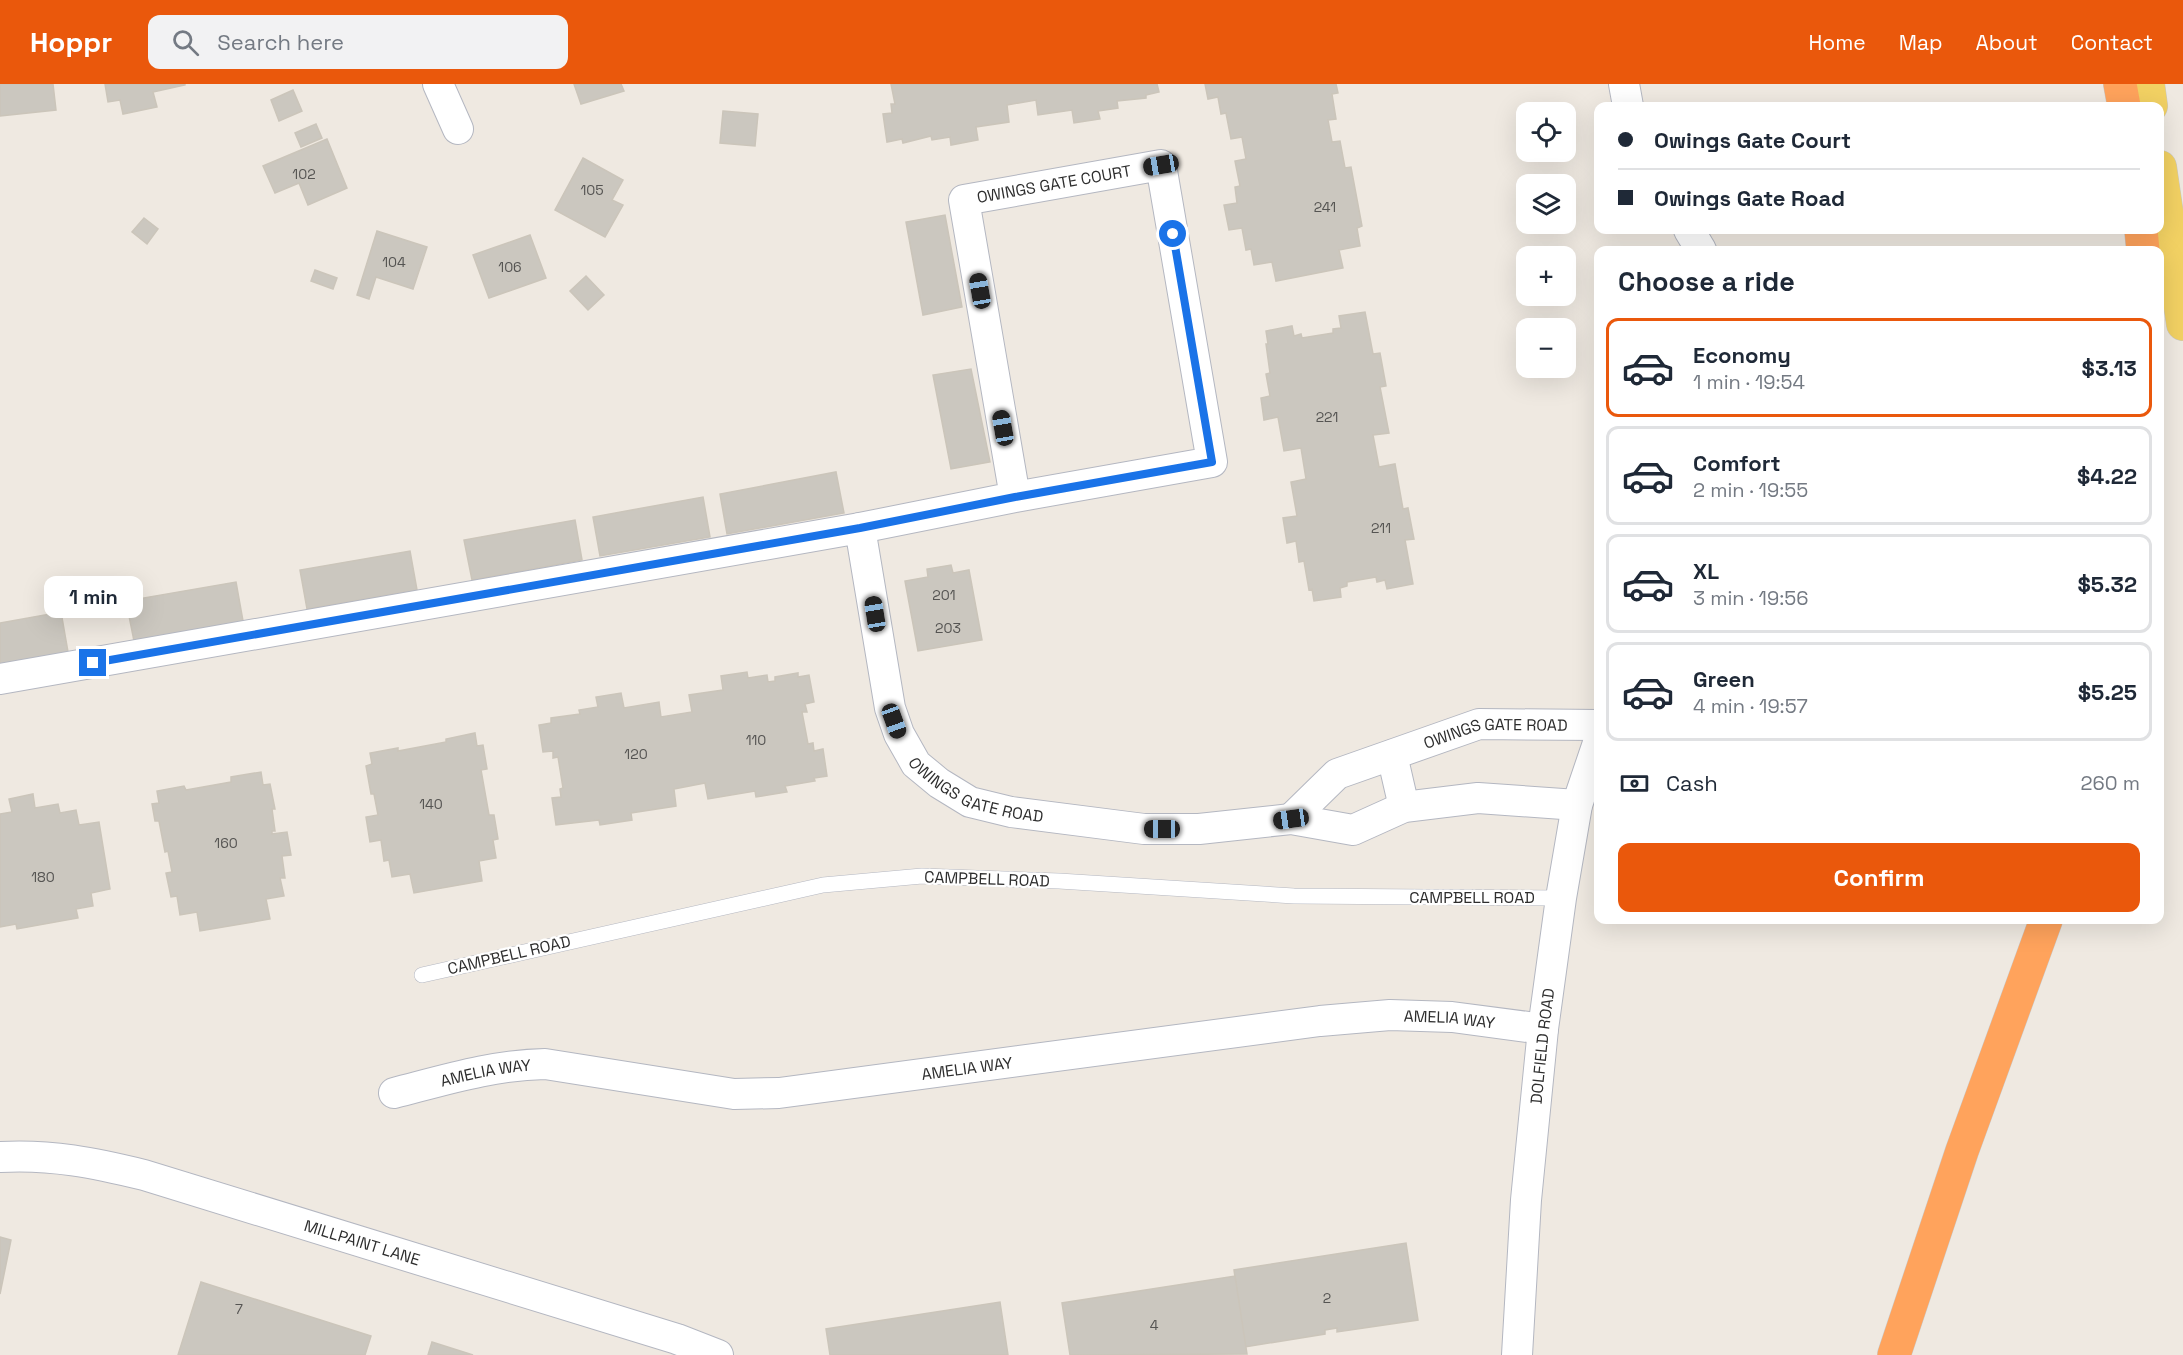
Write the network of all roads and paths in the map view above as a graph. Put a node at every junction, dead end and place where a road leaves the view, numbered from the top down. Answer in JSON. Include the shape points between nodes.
{"nodes":[{"id":1,"x":438,"y":84,"type":"edge"},
{"id":2,"x":1624,"y":84,"type":"edge"},
{"id":3,"x":2120,"y":84,"type":"edge"},
{"id":4,"x":2148,"y":84,"type":"edge"},
{"id":5,"x":1627,"y":102,"type":"edge"},
{"id":6,"x":2123,"y":102,"type":"edge"},
{"id":7,"x":2150,"y":102,"type":"edge"},
{"id":8,"x":458,"y":129,"type":"dead end"},
{"id":9,"x":2164,"y":194,"type":"edge"},
{"id":10,"x":2183,"y":324,"type":"edge"},
{"id":11,"x":1015,"y":497,"type":"junction"},
{"id":12,"x":860,"y":528,"type":"junction"},
{"id":13,"x":0,"y":679,"type":"edge"},
{"id":14,"x":1594,"y":725,"type":"edge"},
{"id":15,"x":1392,"y":755,"type":"junction"},
{"id":16,"x":1594,"y":755,"type":"edge"},
{"id":17,"x":1578,"y":805,"type":"junction"},
{"id":18,"x":1404,"y":807,"type":"junction"},
{"id":19,"x":1291,"y":819,"type":"junction"},
{"id":20,"x":1561,"y":898,"type":"junction"},
{"id":21,"x":2045,"y":924,"type":"edge"},
{"id":22,"x":422,"y":975,"type":"dead end"},
{"id":23,"x":1543,"y":1029,"type":"junction"},
{"id":24,"x":394,"y":1093,"type":"dead end"},
{"id":25,"x":1962,"y":1151,"type":"junction"},
{"id":26,"x":0,"y":1157,"type":"edge"},
{"id":27,"x":718,"y":1355,"type":"edge"},
{"id":28,"x":1517,"y":1355,"type":"edge"},
{"id":29,"x":1872,"y":1355,"type":"edge"},
{"id":30,"x":1894,"y":1355,"type":"edge"}],
"edges":[{"from":1,"to":8,"type":"street"},
{"from":2,"to":5,"type":"street"},
{"from":3,"to":6,"type":"highway"},
{"from":4,"to":7,"type":"main road"},
{"from":9,"to":10,"type":"main road"},
{"from":11,"to":11,"type":"street","name":"OWINGS GATE COURT","via":[[1212,462],[1161,165],[964,200]]},
{"from":11,"to":12,"type":"street","name":"OWINGS GATE COURT"},
{"from":12,"to":13,"type":"street"},
{"from":12,"to":19,"type":"street","name":"OWINGS GATE ROAD","via":[[890,708],[899,735],[916,764],[939,783],[970,802],[1011,812],[1144,829],[1199,829]]},
{"from":14,"to":15,"type":"street","name":"OWINGS GATE ROAD","via":[[1479,724]]},
{"from":15,"to":18,"type":"street"},
{"from":15,"to":19,"type":"street","name":"OWINGS GATE ROAD","via":[[1337,774]]},
{"from":16,"to":17,"type":"street","name":"DOLFIELD ROAD"},
{"from":17,"to":18,"type":"street","name":"OWINGS GATE ROAD","via":[[1478,798]]},
{"from":17,"to":20,"type":"street","name":"DOLFIELD ROAD"},
{"from":18,"to":19,"type":"street","name":"OWINGS GATE ROAD","via":[[1353,830]]},
{"from":20,"to":22,"type":"lane","name":"CAMPBELL ROAD","via":[[1294,896],[922,876],[824,885]]},
{"from":20,"to":23,"type":"street","name":"DOLFIELD ROAD"},
{"from":21,"to":25,"type":"highway"},
{"from":23,"to":24,"type":"street","name":"AMELIA WAY","via":[[1452,1017],[1390,1015],[779,1093],[734,1094],[545,1064],[485,1070]]},
{"from":23,"to":28,"type":"street","name":"DOLFIELD ROAD","via":[[1526,1200]]},
{"from":25,"to":29,"type":"highway"},
{"from":25,"to":30,"type":"highway"},
{"from":26,"to":27,"type":"street","name":"MILLPAINT LANE","via":[[32,1155],[81,1160],[144,1175]]}]}
